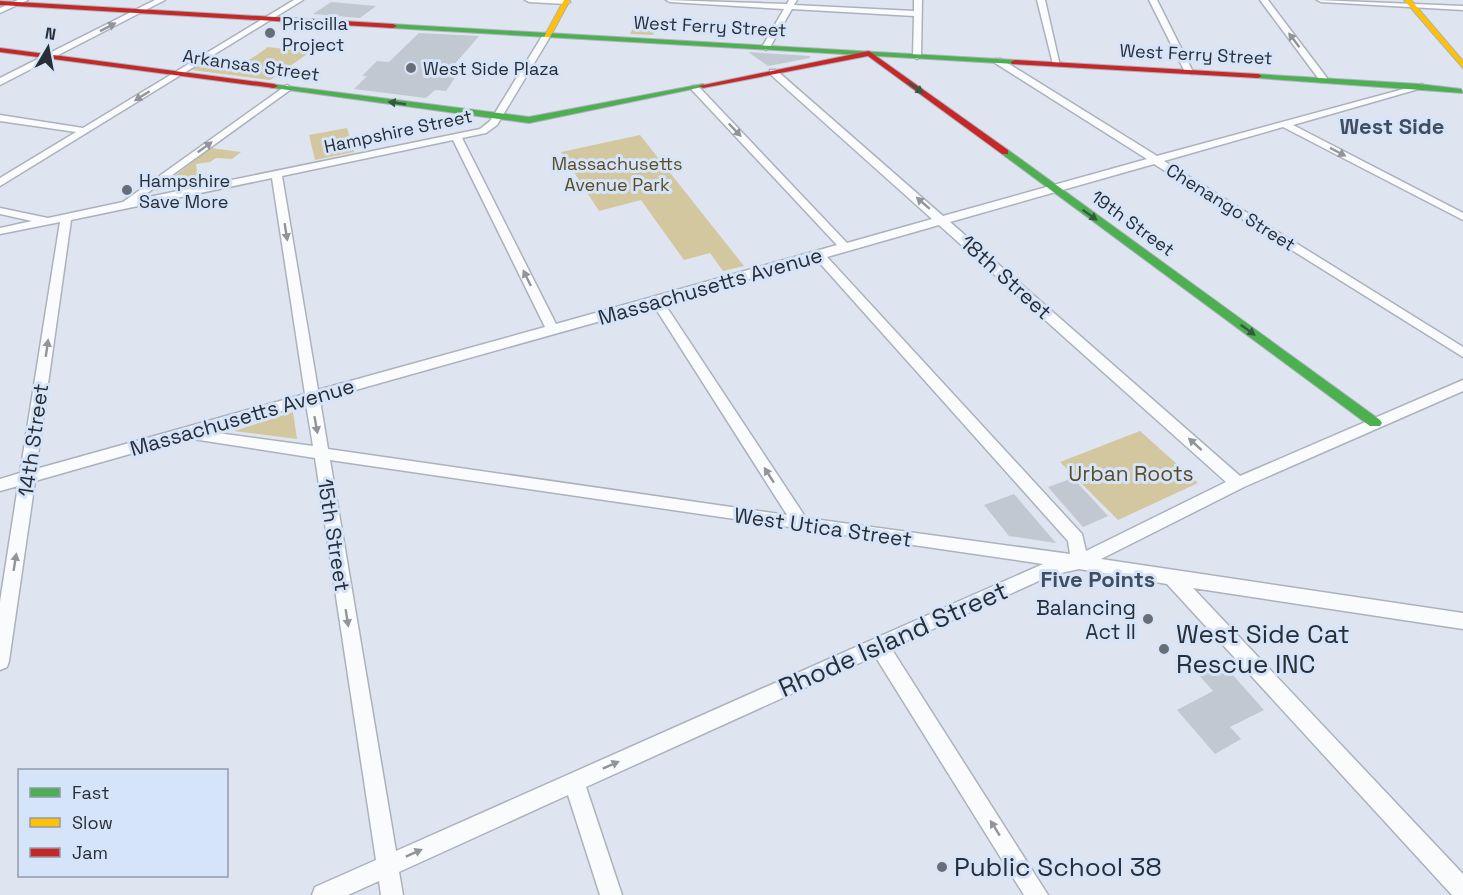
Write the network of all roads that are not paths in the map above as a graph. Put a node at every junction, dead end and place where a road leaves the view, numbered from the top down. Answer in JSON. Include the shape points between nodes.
{"nodes":[{"id":1,"x":161,"y":0,"type":"edge"},
{"id":2,"x":300,"y":0,"type":"edge"},
{"id":3,"x":529,"y":0,"type":"edge"},
{"id":4,"x":670,"y":0,"type":"edge"},
{"id":5,"x":918,"y":0,"type":"edge"},
{"id":6,"x":1041,"y":0,"type":"edge"},
{"id":7,"x":1153,"y":0,"type":"edge"},
{"id":8,"x":1264,"y":0,"type":"edge"},
{"id":9,"x":1321,"y":0,"type":"edge"},
{"id":10,"x":567,"y":1,"type":"edge"},
{"id":11,"x":19,"y":2,"type":"edge"},
{"id":12,"x":1408,"y":2,"type":"edge"},
{"id":13,"x":0,"y":3,"type":"edge"},
{"id":14,"x":791,"y":3,"type":"edge"},
{"id":15,"x":1463,"y":8,"type":"edge"},
{"id":16,"x":0,"y":11,"type":"edge"},
{"id":17,"x":140,"y":11,"type":"junction"},
{"id":18,"x":918,"y":14,"type":"junction"},
{"id":19,"x":268,"y":19,"type":"junction"},
{"id":20,"x":547,"y":35,"type":"junction"},
{"id":21,"x":766,"y":47,"type":"junction"},
{"id":22,"x":0,"y":50,"type":"edge"},
{"id":23,"x":869,"y":53,"type":"junction"},
{"id":24,"x":917,"y":56,"type":"junction"},
{"id":25,"x":51,"y":57,"type":"junction"},
{"id":26,"x":998,"y":61,"type":"junction"},
{"id":27,"x":1057,"y":64,"type":"junction"},
{"id":28,"x":773,"y":72,"type":"junction"},
{"id":29,"x":1189,"y":72,"type":"junction"},
{"id":30,"x":178,"y":74,"type":"junction"},
{"id":31,"x":1460,"y":78,"type":"edge"},
{"id":32,"x":1324,"y":80,"type":"junction"},
{"id":33,"x":0,"y":82,"type":"edge"},
{"id":34,"x":1419,"y":86,"type":"junction"},
{"id":35,"x":287,"y":88,"type":"junction"},
{"id":36,"x":694,"y":88,"type":"junction"},
{"id":37,"x":497,"y":117,"type":"junction"},
{"id":38,"x":0,"y":118,"type":"edge"},
{"id":39,"x":1286,"y":124,"type":"junction"},
{"id":40,"x":85,"y":131,"type":"junction"},
{"id":41,"x":457,"y":138,"type":"junction"},
{"id":42,"x":1157,"y":161,"type":"junction"},
{"id":43,"x":277,"y":175,"type":"junction"},
{"id":44,"x":0,"y":183,"type":"edge"},
{"id":45,"x":1055,"y":189,"type":"junction"},
{"id":46,"x":124,"y":206,"type":"junction"},
{"id":47,"x":0,"y":211,"type":"edge"},
{"id":48,"x":1463,"y":217,"type":"edge"},
{"id":49,"x":66,"y":218,"type":"junction"},
{"id":50,"x":49,"y":221,"type":"junction"},
{"id":51,"x":943,"y":221,"type":"junction"},
{"id":52,"x":0,"y":231,"type":"edge"},
{"id":53,"x":846,"y":248,"type":"junction"},
{"id":54,"x":819,"y":255,"type":"junction"},
{"id":55,"x":657,"y":301,"type":"junction"},
{"id":56,"x":553,"y":330,"type":"junction"},
{"id":57,"x":1463,"y":353,"type":"edge"},
{"id":58,"x":1463,"y":385,"type":"edge"},
{"id":59,"x":311,"y":398,"type":"junction"},
{"id":60,"x":1375,"y":423,"type":"junction"},
{"id":61,"x":184,"y":433,"type":"junction"},
{"id":62,"x":321,"y":453,"type":"junction"},
{"id":63,"x":28,"y":477,"type":"junction"},
{"id":64,"x":1238,"y":483,"type":"junction"},
{"id":65,"x":0,"y":485,"type":"edge"},
{"id":66,"x":801,"y":524,"type":"junction"},
{"id":67,"x":1079,"y":562,"type":"junction"},
{"id":68,"x":1172,"y":578,"type":"junction"},
{"id":69,"x":1463,"y":621,"type":"edge"},
{"id":70,"x":879,"y":645,"type":"junction"},
{"id":71,"x":0,"y":661,"type":"edge"},
{"id":72,"x":574,"y":781,"type":"junction"},
{"id":73,"x":388,"y":865,"type":"junction"},
{"id":74,"x":1463,"y":890,"type":"edge"},
{"id":75,"x":323,"y":895,"type":"edge"},
{"id":76,"x":392,"y":895,"type":"edge"},
{"id":77,"x":611,"y":895,"type":"edge"},
{"id":78,"x":1037,"y":895,"type":"edge"}],
"edges":[{"from":1,"to":17,"type":"street"},
{"from":2,"to":19,"type":"street"},
{"from":3,"to":10,"type":"street"},
{"from":4,"to":14,"type":"street"},
{"from":5,"to":18,"type":"street"},
{"from":6,"to":27,"type":"street"},
{"from":7,"to":29,"type":"street"},
{"from":32,"to":8,"type":"street","one_way":true},
{"from":9,"to":12,"type":"street"},
{"from":10,"to":20,"type":"street"},
{"from":11,"to":13,"type":"street","name":"West Ferry Street"},
{"from":11,"to":16,"type":"street"},
{"from":11,"to":17,"type":"street","name":"West Ferry Street"},
{"from":12,"to":15,"type":"street"},
{"from":12,"to":31,"type":"street"},
{"from":14,"to":18,"type":"street"},
{"from":14,"to":21,"type":"street"},
{"from":17,"to":19,"type":"street","name":"West Ferry Street"},
{"from":25,"to":17,"type":"street","one_way":true},
{"from":18,"to":24,"type":"street"},
{"from":19,"to":20,"type":"street","name":"West Ferry Street"},
{"from":19,"to":30,"type":"street"},
{"from":20,"to":21,"type":"street","name":"West Ferry Street"},
{"from":20,"to":37,"type":"street"},
{"from":21,"to":23,"type":"street","name":"West Ferry Street"},
{"from":22,"to":25,"type":"street","name":"Arkansas Street"},
{"from":23,"to":24,"type":"street","name":"West Ferry Street"},
{"from":23,"to":28,"type":"street","name":"Hampshire Street"},
{"from":23,"to":45,"type":"street","name":"19th Street","one_way":true},
{"from":24,"to":26,"type":"street","name":"West Ferry Street"},
{"from":25,"to":30,"type":"street","name":"Arkansas Street"},
{"from":25,"to":33,"type":"street"},
{"from":26,"to":27,"type":"street","name":"West Ferry Street"},
{"from":26,"to":42,"type":"street","name":"Chenango Street"},
{"from":27,"to":29,"type":"street","name":"West Ferry Street"},
{"from":28,"to":36,"type":"street","name":"Hampshire Street"},
{"from":51,"to":28,"type":"street","name":"18th Street","one_way":true},
{"from":29,"to":32,"type":"street","name":"West Ferry Street"},
{"from":30,"to":35,"type":"street","name":"Arkansas Street"},
{"from":30,"to":40,"type":"street","one_way":true},
{"from":31,"to":34,"type":"street","name":"West Ferry Street"},
{"from":32,"to":34,"type":"street","name":"West Ferry Street"},
{"from":34,"to":39,"type":"street","name":"Massachusetts Avenue"},
{"from":37,"to":35,"type":"street","name":"Arkansas Street","one_way":true},
{"from":46,"to":35,"type":"street","one_way":true},
{"from":36,"to":37,"type":"street","name":"Hampshire Street","via":[[541,119]]},
{"from":36,"to":53,"type":"street","one_way":true},
{"from":37,"to":41,"type":"street","name":"Hampshire Street","via":[[483,131]]},
{"from":38,"to":40,"type":"street"},
{"from":39,"to":42,"type":"street","name":"Massachusetts Avenue"},
{"from":39,"to":48,"type":"street","one_way":true},
{"from":40,"to":44,"type":"street"},
{"from":41,"to":43,"type":"street","name":"Hampshire Street"},
{"from":56,"to":41,"type":"street","one_way":true},
{"from":42,"to":45,"type":"street","name":"Massachusetts Avenue"},
{"from":42,"to":57,"type":"street","name":"Chenango Street"},
{"from":43,"to":46,"type":"street","name":"Hampshire Street"},
{"from":43,"to":59,"type":"street","name":"15th Street","one_way":true},
{"from":45,"to":51,"type":"street","name":"Massachusetts Avenue"},
{"from":45,"to":60,"type":"street","name":"19th Street","one_way":true},
{"from":46,"to":49,"type":"street","name":"Hampshire Street"},
{"from":47,"to":50,"type":"street"},
{"from":49,"to":50,"type":"street","name":"Hampshire Street"},
{"from":63,"to":49,"type":"street","name":"14th Street","one_way":true},
{"from":50,"to":52,"type":"street","name":"Hampshire Street"},
{"from":51,"to":53,"type":"street","name":"Massachusetts Avenue"},
{"from":64,"to":51,"type":"street","name":"18th Street","one_way":true},
{"from":53,"to":54,"type":"street","name":"Massachusetts Avenue"},
{"from":54,"to":55,"type":"street","name":"Massachusetts Avenue"},
{"from":54,"to":67,"type":"street","via":[[1076,539]]},
{"from":55,"to":56,"type":"street","name":"Massachusetts Avenue"},
{"from":66,"to":55,"type":"street","one_way":true},
{"from":56,"to":59,"type":"street","name":"Massachusetts Avenue"},
{"from":58,"to":60,"type":"street","name":"Rhode Island Street"},
{"from":59,"to":61,"type":"street","name":"Massachusetts Avenue"},
{"from":59,"to":62,"type":"street","name":"15th Street","one_way":true},
{"from":60,"to":64,"type":"street","name":"Rhode Island Street"},
{"from":61,"to":62,"type":"street","name":"West Utica Street"},
{"from":61,"to":63,"type":"street","name":"Massachusetts Avenue"},
{"from":62,"to":66,"type":"street","name":"West Utica Street"},
{"from":62,"to":73,"type":"street","name":"15th Street","one_way":true},
{"from":63,"to":65,"type":"street","name":"Massachusetts Avenue"},
{"from":71,"to":63,"type":"street","name":"14th Street","one_way":true},
{"from":64,"to":67,"type":"street","name":"Rhode Island Street"},
{"from":66,"to":67,"type":"street","name":"West Utica Street"},
{"from":67,"to":68,"type":"street","name":"West Utica Street"},
{"from":67,"to":70,"type":"street","name":"Rhode Island Street","via":[[1049,569]]},
{"from":68,"to":69,"type":"street","name":"West Utica Street"},
{"from":68,"to":74,"type":"street"},
{"from":72,"to":70,"type":"street","name":"Rhode Island Street","one_way":true},
{"from":78,"to":70,"type":"street","one_way":true},
{"from":73,"to":72,"type":"street","name":"Rhode Island Street","one_way":true},
{"from":72,"to":77,"type":"street"},
{"from":73,"to":75,"type":"street","name":"Rhode Island Street"},
{"from":73,"to":76,"type":"street","name":"15th Street"}]}
